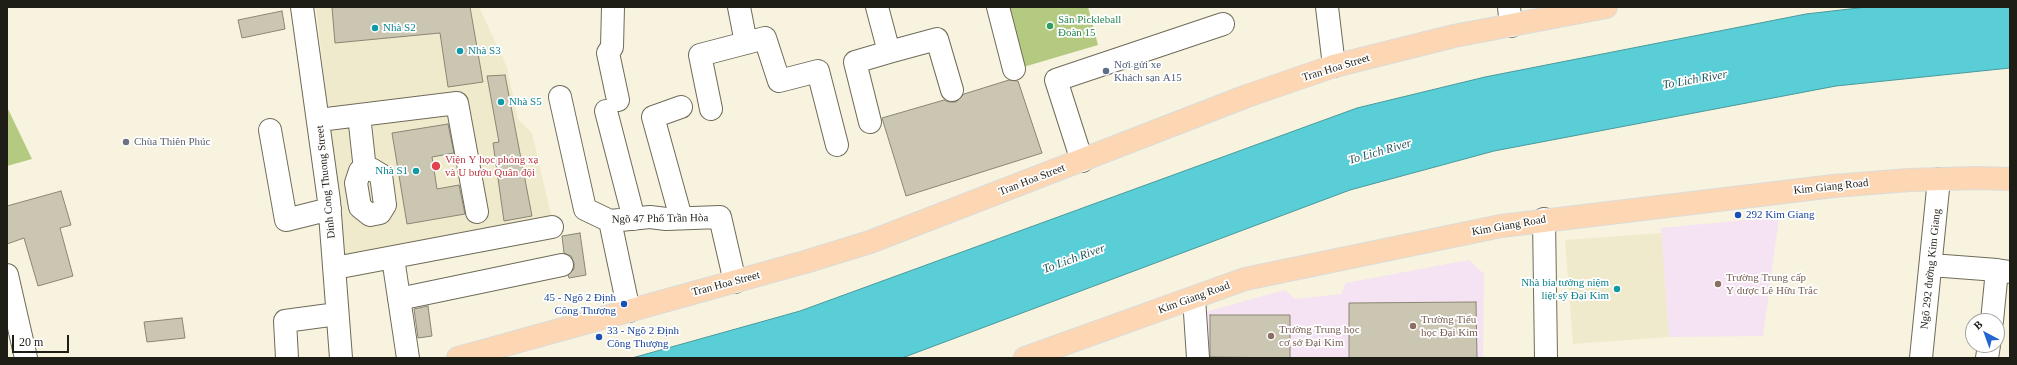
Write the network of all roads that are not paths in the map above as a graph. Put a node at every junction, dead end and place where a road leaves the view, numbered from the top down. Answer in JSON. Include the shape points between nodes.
{"nodes":[{"id":1,"x":302,"y":7,"type":"edge"},
{"id":2,"x":613,"y":7,"type":"edge"},
{"id":3,"x":739,"y":7,"type":"edge"},
{"id":4,"x":878,"y":7,"type":"edge"},
{"id":5,"x":998,"y":7,"type":"edge"},
{"id":6,"x":1327,"y":7,"type":"edge"},
{"id":7,"x":1606,"y":7,"type":"edge"},
{"id":8,"x":1510,"y":16,"type":"edge"},
{"id":9,"x":1223,"y":24,"type":"dead end"},
{"id":10,"x":746,"y":43,"type":"junction"},
{"id":11,"x":889,"y":52,"type":"junction"},
{"id":12,"x":1334,"y":66,"type":"junction"},
{"id":13,"x":1014,"y":69,"type":"dead end"},
{"id":14,"x":952,"y":90,"type":"dead end"},
{"id":15,"x":560,"y":97,"type":"dead end"},
{"id":16,"x":681,"y":107,"type":"dead end"},
{"id":17,"x":711,"y":109,"type":"dead end"},
{"id":18,"x":359,"y":115,"type":"junction"},
{"id":19,"x":319,"y":120,"type":"junction"},
{"id":20,"x":870,"y":122,"type":"dead end"},
{"id":21,"x":270,"y":130,"type":"dead end"},
{"id":22,"x":836,"y":145,"type":"dead end"},
{"id":23,"x":1082,"y":161,"type":"junction"},
{"id":24,"x":365,"y":170,"type":"junction"},
{"id":25,"x":1939,"y":179,"type":"junction"},
{"id":26,"x":2010,"y":179,"type":"edge"},
{"id":27,"x":358,"y":194,"type":"junction"},
{"id":28,"x":330,"y":205,"type":"junction"},
{"id":29,"x":477,"y":212,"type":"dead end"},
{"id":30,"x":681,"y":218,"type":"junction"},
{"id":31,"x":634,"y":219,"type":"junction"},
{"id":32,"x":1544,"y":220,"type":"junction"},
{"id":33,"x":610,"y":221,"type":"junction"},
{"id":34,"x":552,"y":227,"type":"dead end"},
{"id":35,"x":393,"y":258,"type":"junction"},
{"id":36,"x":562,"y":265,"type":"dead end"},
{"id":37,"x":1931,"y":265,"type":"junction"},
{"id":38,"x":335,"y":268,"type":"junction"},
{"id":39,"x":2004,"y":271,"type":"edge"},
{"id":40,"x":7,"y":275,"type":"edge"},
{"id":41,"x":735,"y":282,"type":"junction"},
{"id":42,"x":1194,"y":298,"type":"junction"},
{"id":43,"x":399,"y":299,"type":"junction"},
{"id":44,"x":629,"y":311,"type":"junction"},
{"id":45,"x":1994,"y":313,"type":"edge"},
{"id":46,"x":337,"y":314,"type":"junction"},
{"id":47,"x":26,"y":358,"type":"edge"},
{"id":48,"x":287,"y":358,"type":"edge"},
{"id":49,"x":341,"y":358,"type":"edge"},
{"id":50,"x":408,"y":358,"type":"edge"},
{"id":51,"x":458,"y":358,"type":"edge"},
{"id":52,"x":1024,"y":358,"type":"edge"},
{"id":53,"x":1198,"y":358,"type":"edge"},
{"id":54,"x":1546,"y":358,"type":"edge"},
{"id":55,"x":1921,"y":358,"type":"edge"}],
"edges":[{"from":1,"to":19,"type":"street","name":"Dinh Cong Thuong Street"},
{"from":2,"to":31,"type":"street","via":[[612,47],[608,53],[612,106]]},
{"from":3,"to":10,"type":"street"},
{"from":4,"to":11,"type":"street"},
{"from":5,"to":13,"type":"street"},
{"from":6,"to":12,"type":"street"},
{"from":7,"to":8,"type":"main road","name":"Tran Hoa Street"},
{"from":8,"to":12,"type":"main road","name":"Tran Hoa Street","via":[[1454,36]]},
{"from":9,"to":23,"type":"street","via":[[1056,80]]},
{"from":10,"to":17,"type":"street","via":[[700,55]]},
{"from":10,"to":22,"type":"street","via":[[765,38],[779,81],[818,71]]},
{"from":11,"to":14,"type":"street","via":[[937,39]]},
{"from":11,"to":20,"type":"street","via":[[855,62]]},
{"from":12,"to":23,"type":"main road","name":"Tran Hoa Street","via":[[1247,96]]},
{"from":15,"to":33,"type":"street","name":"Ngõ 47 Phố Trần Hòa","via":[[585,209]]},
{"from":16,"to":30,"type":"street","via":[[653,117]]},
{"from":18,"to":19,"type":"street"},
{"from":18,"to":24,"type":"street"},
{"from":18,"to":29,"type":"street","via":[[457,104]]},
{"from":19,"to":28,"type":"street","name":"Dinh Cong Thuong Street"},
{"from":21,"to":28,"type":"street","via":[[286,220]]},
{"from":23,"to":41,"type":"main road","name":"Tran Hoa Street","via":[[870,242]]},
{"from":24,"to":27,"type":"street","via":[[360,171],[356,183]]},
{"from":24,"to":27,"type":"street","via":[[371,169],[381,175],[385,205],[380,213],[370,215],[360,208]]},
{"from":25,"to":26,"type":"main road","name":"Kim Giang Road"},
{"from":25,"to":32,"type":"main road","name":"Kim Giang Road","via":[[1834,186]]},
{"from":25,"to":37,"type":"street","name":"Ngõ 292 đường Kim Giang"},
{"from":27,"to":28,"type":"street"},
{"from":28,"to":38,"type":"street","name":"Dinh Cong Thuong Street"},
{"from":30,"to":31,"type":"street","name":"Ngõ 47 Phố Trần Hòa"},
{"from":30,"to":41,"type":"street","name":"Ngõ 47 Phố Trần Hòa","via":[[720,217]]},
{"from":31,"to":33,"type":"street","name":"Ngõ 47 Phố Trần Hòa"},
{"from":32,"to":42,"type":"main road","name":"Kim Giang Road","via":[[1501,226],[1245,279]]},
{"from":32,"to":54,"type":"street"},
{"from":33,"to":44,"type":"street"},
{"from":34,"to":35,"type":"street"},
{"from":35,"to":38,"type":"street"},
{"from":35,"to":43,"type":"street"},
{"from":36,"to":43,"type":"street"},
{"from":37,"to":39,"type":"street"},
{"from":37,"to":55,"type":"street","name":"Ngõ 292 đường Kim Giang"},
{"from":38,"to":46,"type":"street","name":"Dinh Cong Thuong Street"},
{"from":39,"to":45,"type":"street"},
{"from":40,"to":47,"type":"street"},
{"from":41,"to":44,"type":"main road","name":"Tran Hoa Street"},
{"from":42,"to":52,"type":"main road","name":"Kim Giang Road"},
{"from":42,"to":53,"type":"street"},
{"from":43,"to":50,"type":"street"},
{"from":44,"to":51,"type":"main road","name":"Tran Hoa Street"},
{"from":46,"to":48,"type":"street","via":[[285,321]]},
{"from":46,"to":49,"type":"street","name":"Dinh Cong Thuong Street"}]}
